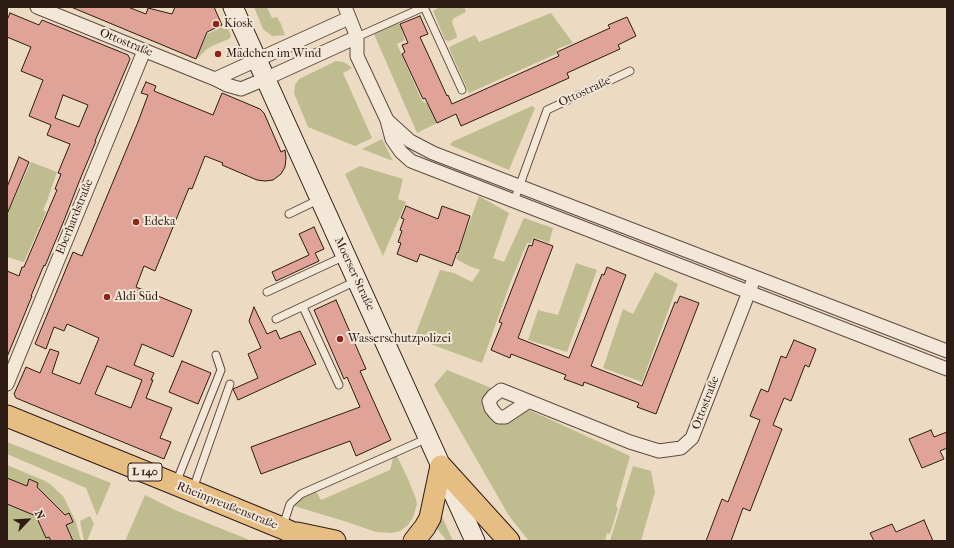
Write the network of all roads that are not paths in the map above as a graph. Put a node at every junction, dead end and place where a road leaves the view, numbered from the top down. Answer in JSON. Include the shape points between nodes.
{"nodes":[{"id":1,"x":232,"y":7,"type":"edge"},
{"id":2,"x":43,"y":8,"type":"edge"},
{"id":3,"x":347,"y":12,"type":"edge"},
{"id":4,"x":357,"y":37,"type":"junction"},
{"id":5,"x":144,"y":50,"type":"junction"},
{"id":6,"x":257,"y":61,"type":"junction"},
{"id":7,"x":630,"y":71,"type":"dead end"},
{"id":8,"x":216,"y":79,"type":"junction"},
{"id":9,"x":265,"y":79,"type":"junction"},
{"id":10,"x":462,"y":90,"type":"dead end"},
{"id":11,"x":387,"y":120,"type":"junction"},
{"id":12,"x":519,"y":186,"type":"junction"},
{"id":13,"x":320,"y":199,"type":"junction"},
{"id":14,"x":514,"y":201,"type":"junction"},
{"id":15,"x":289,"y":214,"type":"dead end"},
{"id":16,"x":346,"y":255,"type":"junction"},
{"id":17,"x":755,"y":277,"type":"junction"},
{"id":18,"x":358,"y":280,"type":"junction"},
{"id":19,"x":267,"y":292,"type":"dead end"},
{"id":20,"x":749,"y":292,"type":"junction"},
{"id":21,"x":303,"y":307,"type":"junction"},
{"id":22,"x":276,"y":319,"type":"dead end"},
{"id":23,"x":947,"y":351,"type":"edge"},
{"id":24,"x":216,"y":355,"type":"dead end"},
{"id":25,"x":947,"y":369,"type":"edge"},
{"id":26,"x":7,"y":384,"type":"edge"},
{"id":27,"x":230,"y":384,"type":"dead end"},
{"id":28,"x":338,"y":385,"type":"dead end"},
{"id":29,"x":529,"y":402,"type":"dead end"},
{"id":30,"x":7,"y":416,"type":"edge"},
{"id":31,"x":428,"y":438,"type":"junction"},
{"id":32,"x":441,"y":466,"type":"junction"},
{"id":33,"x":184,"y":488,"type":"junction"},
{"id":34,"x":287,"y":530,"type":"junction"},
{"id":35,"x":311,"y":541,"type":"edge"},
{"id":36,"x":335,"y":541,"type":"edge"},
{"id":37,"x":414,"y":541,"type":"edge"},
{"id":38,"x":475,"y":541,"type":"edge"},
{"id":39,"x":509,"y":541,"type":"edge"}],
"edges":[{"from":1,"to":6,"type":"main road","name":"Moerser Straße"},
{"from":2,"to":5,"type":"street","name":"Ottostraße"},
{"from":3,"to":4,"type":"street"},
{"from":3,"to":6,"type":"street"},
{"from":4,"to":9,"type":"street","name":"Ottostraße"},
{"from":4,"to":10,"type":"lane","via":[[424,7]]},
{"from":4,"to":11,"type":"street","via":[[357,56]]},
{"from":5,"to":8,"type":"street","name":"Ottostraße"},
{"from":5,"to":26,"type":"street","name":"Eberhardstraße"},
{"from":6,"to":8,"type":"street"},
{"from":6,"to":9,"type":"main road","name":"Moerser Straße"},
{"from":7,"to":12,"type":"lane","name":"Ottostraße","via":[[547,110]]},
{"from":8,"to":9,"type":"street","name":"Ottostraße","via":[[241,89]]},
{"from":9,"to":13,"type":"main road","name":"Moerser Straße"},
{"from":11,"to":12,"type":"street","via":[[410,141],[421,147]]},
{"from":11,"to":14,"type":"street","via":[[392,138],[411,161]]},
{"from":12,"to":14,"type":"lane","name":"Ottostraße"},
{"from":12,"to":17,"type":"street"},
{"from":13,"to":15,"type":"lane"},
{"from":13,"to":16,"type":"main road","name":"Moerser Straße"},
{"from":14,"to":20,"type":"street"},
{"from":16,"to":18,"type":"main road","name":"Moerser Straße"},
{"from":16,"to":19,"type":"lane"},
{"from":17,"to":20,"type":"street","name":"Ottostraße"},
{"from":17,"to":23,"type":"street"},
{"from":18,"to":21,"type":"lane"},
{"from":18,"to":31,"type":"main road","name":"Moerser Straße"},
{"from":20,"to":25,"type":"street"},
{"from":20,"to":29,"type":"street","name":"Ottostraße","via":[[692,438],[681,448],[659,451]]},
{"from":21,"to":22,"type":"lane"},
{"from":21,"to":28,"type":"lane"},
{"from":24,"to":33,"type":"lane","via":[[221,370]]},
{"from":27,"to":33,"type":"lane"},
{"from":30,"to":33,"type":"main road","name":"Rheinpreußenstraße","number":"L 140"},
{"from":31,"to":32,"type":"main road","name":"Moerser Straße"},
{"from":31,"to":34,"type":"lane","via":[[301,494],[290,504]]},
{"from":32,"to":37,"type":"main road","via":[[430,518]]},
{"from":32,"to":38,"type":"main road","name":"Moerser Straße"},
{"from":32,"to":39,"type":"main road"},
{"from":33,"to":34,"type":"main road","name":"Rheinpreußenstraße","number":"L 140"},
{"from":34,"to":35,"type":"main road","name":"Rheinpreußenstraße","number":"L 140"},
{"from":34,"to":36,"type":"main road","name":"Rheinpreußenstraße","number":"L 140"}]}
